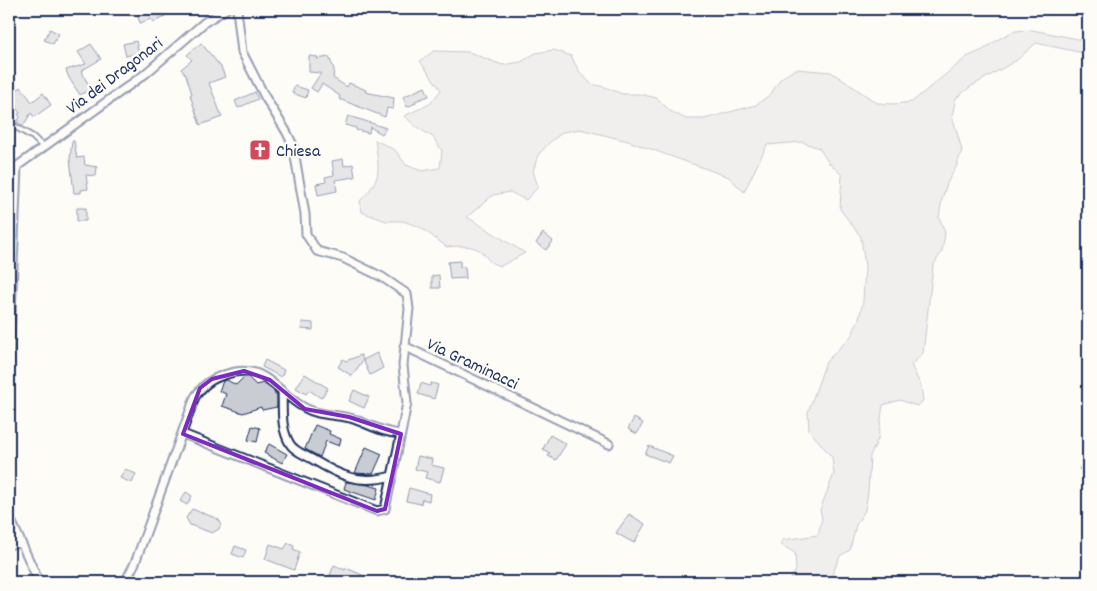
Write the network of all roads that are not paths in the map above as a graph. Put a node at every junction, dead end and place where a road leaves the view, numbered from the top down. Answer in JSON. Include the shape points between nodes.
{"nodes":[{"id":1,"x":226,"y":9,"type":"edge"},
{"id":2,"x":237,"y":9,"type":"edge"},
{"id":3,"x":9,"y":123,"type":"edge"},
{"id":4,"x":43,"y":147,"type":"junction"},
{"id":5,"x":17,"y":166,"type":"junction"},
{"id":6,"x":9,"y":172,"type":"edge"},
{"id":7,"x":404,"y":346,"type":"junction"},
{"id":8,"x":9,"y":364,"type":"edge"},
{"id":9,"x":282,"y":391,"type":"junction"},
{"id":10,"x":183,"y":434,"type":"junction"},
{"id":11,"x":401,"y":434,"type":"junction"},
{"id":12,"x":609,"y":444,"type":"dead end"},
{"id":13,"x":392,"y":476,"type":"junction"},
{"id":14,"x":9,"y":516,"type":"edge"},
{"id":15,"x":20,"y":542,"type":"junction"},
{"id":16,"x":9,"y":545,"type":"edge"},
{"id":17,"x":40,"y":582,"type":"edge"},
{"id":18,"x":125,"y":582,"type":"edge"}],
"edges":[{"from":1,"to":4,"type":"street","name":"Via dei Dragonari","via":[[205,22],[145,74]]},
{"from":2,"to":7,"type":"street","via":[[242,52],[292,145],[306,234],[317,251],[343,258],[407,294],[409,310]]},
{"from":3,"to":4,"type":"lane"},
{"from":4,"to":5,"type":"street","name":"Via dei Dragonari"},
{"from":5,"to":6,"type":"street","name":"Via dei Dragonari"},
{"from":5,"to":8,"type":"street"},
{"from":7,"to":11,"type":"street","name":"Via Graminacci","via":[[407,403]]},
{"from":7,"to":12,"type":"street","name":"Via Graminacci"},
{"from":9,"to":10,"type":"street","via":[[255,372],[231,372],[212,379],[200,388],[195,397]]},
{"from":9,"to":11,"type":"street","via":[[305,409],[348,417],[391,434]]},
{"from":9,"to":13,"type":"street","via":[[283,429],[293,448],[337,474],[367,481]]},
{"from":10,"to":13,"type":"street","name":"Via Graminacci","via":[[377,511],[385,509]]},
{"from":10,"to":18,"type":"street"},
{"from":11,"to":13,"type":"street","name":"Via Graminacci"},
{"from":14,"to":15,"type":"street"},
{"from":15,"to":16,"type":"street"},
{"from":15,"to":17,"type":"street"}]}
